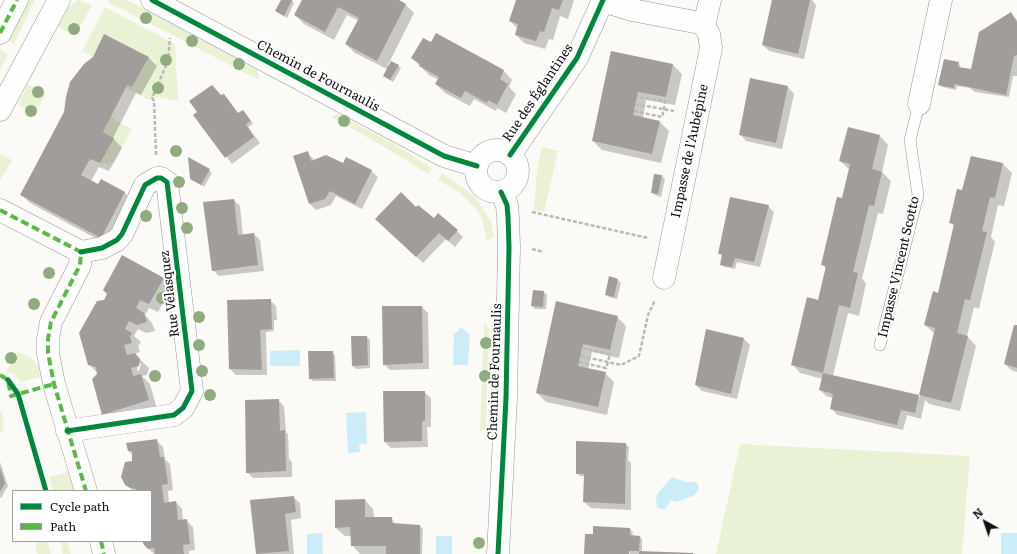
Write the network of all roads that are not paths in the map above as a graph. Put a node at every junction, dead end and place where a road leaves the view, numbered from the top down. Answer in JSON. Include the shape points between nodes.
{"nodes":[{"id":1,"x":17,"y":0,"type":"edge"},
{"id":2,"x":59,"y":0,"type":"edge"},
{"id":3,"x":152,"y":0,"type":"edge"},
{"id":4,"x":603,"y":0,"type":"edge"},
{"id":5,"x":710,"y":0,"type":"edge"},
{"id":6,"x":941,"y":0,"type":"edge"},
{"id":7,"x":704,"y":26,"type":"junction"},
{"id":8,"x":0,"y":33,"type":"edge"},
{"id":9,"x":919,"y":104,"type":"joint"},
{"id":10,"x":0,"y":110,"type":"edge"},
{"id":11,"x":510,"y":155,"type":"junction"},
{"id":12,"x":477,"y":166,"type":"junction"},
{"id":13,"x":502,"y":192,"type":"junction"},
{"id":14,"x":0,"y":210,"type":"edge"},
{"id":15,"x":81,"y":252,"type":"junction"},
{"id":16,"x":664,"y":278,"type":"road end"},
{"id":17,"x":880,"y":345,"type":"dead end"},
{"id":18,"x":67,"y":431,"type":"junction"},
{"id":19,"x":86,"y":490,"type":"edge"},
{"id":20,"x":101,"y":542,"type":"edge"},
{"id":21,"x":104,"y":554,"type":"edge"},
{"id":22,"x":498,"y":554,"type":"edge"}],
"edges":[{"from":1,"to":8,"type":"street"},
{"from":2,"to":10,"type":"street"},
{"from":3,"to":12,"type":"street","name":"Chemin de Fournaulis","via":[[444,156]]},
{"from":4,"to":7,"type":"street","via":[[632,10],[700,23]]},
{"from":4,"to":11,"type":"street","name":"Rue des Églantines","via":[[577,58]]},
{"from":5,"to":7,"type":"street"},
{"from":6,"to":9,"type":"street","name":"Impasse Vincent Scotto"},
{"from":7,"to":16,"type":"street","name":"Impasse de l'Aubépine","via":[[709,34],[711,48]]},
{"from":9,"to":17,"type":"lane","name":"Impasse Vincent Scotto","via":[[910,140],[918,195]]},
{"from":11,"to":12,"type":"street","via":[[502,151],[492,151],[484,155]]},
{"from":11,"to":13,"type":"street","via":[[516,162],[518,172],[513,184]]},
{"from":12,"to":13,"type":"street","via":[[478,180],[484,188],[492,192]]},
{"from":13,"to":22,"type":"street","name":"Chemin de Fournaulis","via":[[507,205],[509,247],[506,398]]},
{"from":14,"to":15,"type":"street"},
{"from":15,"to":18,"type":"street","via":[[80,265],[51,322],[48,339],[48,362]]},
{"from":15,"to":18,"type":"street","name":"Rue Vélasquez","via":[[102,248],[117,240],[145,185],[156,178],[164,180],[168,185],[192,386],[191,396],[178,413],[167,417]]},
{"from":18,"to":19,"type":"street"},
{"from":20,"to":21,"type":"street"}]}
